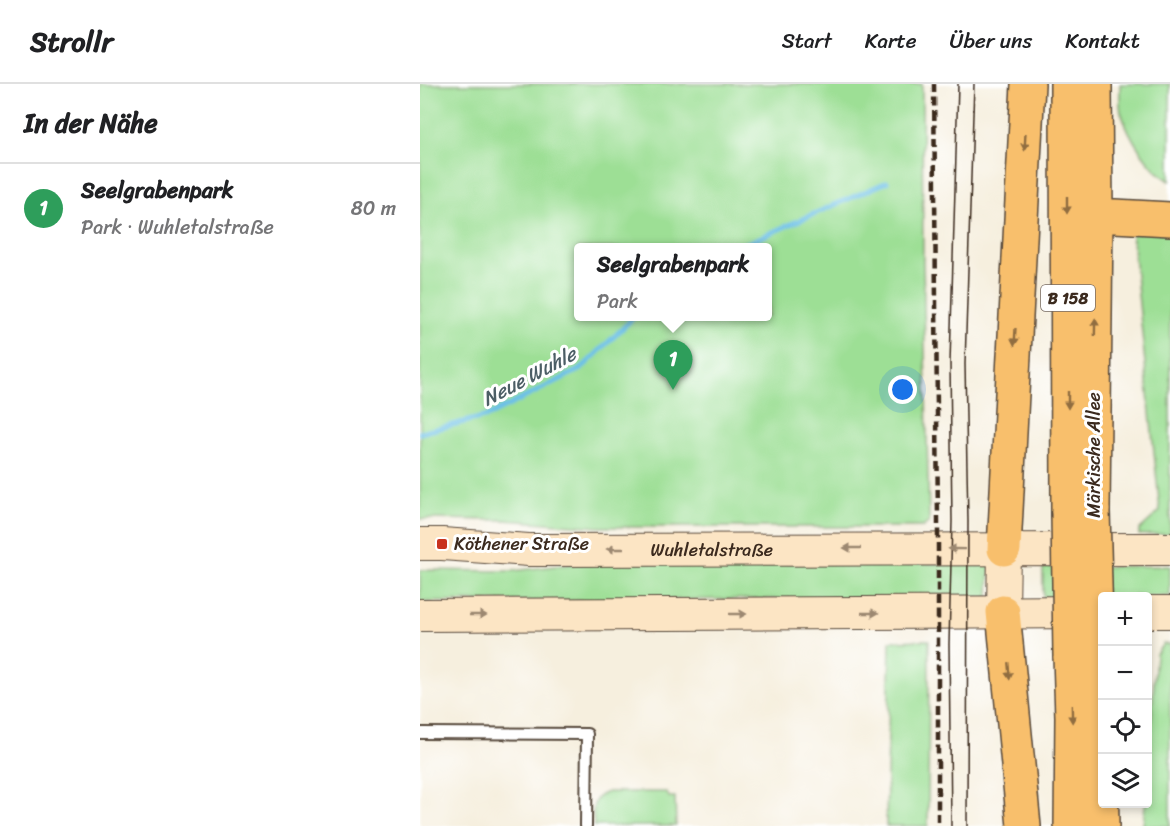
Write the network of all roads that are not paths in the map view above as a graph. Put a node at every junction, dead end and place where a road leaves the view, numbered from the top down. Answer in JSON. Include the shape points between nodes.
{"nodes":[{"id":1,"x":1028,"y":84,"type":"edge"},
{"id":2,"x":1067,"y":84,"type":"edge"},
{"id":3,"x":1095,"y":84,"type":"edge"},
{"id":4,"x":1109,"y":216,"type":"junction"},
{"id":5,"x":1170,"y":219,"type":"edge"},
{"id":6,"x":1081,"y":512,"type":"junction"},
{"id":7,"x":420,"y":544,"type":"edge"},
{"id":8,"x":1004,"y":549,"type":"junction"},
{"id":9,"x":1170,"y":549,"type":"edge"},
{"id":10,"x":1003,"y":612,"type":"junction"},
{"id":11,"x":1098,"y":612,"type":"edge"},
{"id":12,"x":1152,"y":612,"type":"edge"},
{"id":13,"x":1170,"y":612,"type":"edge"},
{"id":14,"x":420,"y":615,"type":"edge"},
{"id":15,"x":1084,"y":656,"type":"junction"},
{"id":16,"x":420,"y":733,"type":"edge"},
{"id":17,"x":586,"y":826,"type":"edge"},
{"id":18,"x":1024,"y":826,"type":"edge"},
{"id":19,"x":1071,"y":826,"type":"edge"},
{"id":20,"x":1102,"y":826,"type":"edge"}],
"edges":[{"from":1,"to":8,"type":"main road","one_way":true},
{"from":2,"to":6,"type":"main road","name":"Märkische Allee","number":"B 158","one_way":true},
{"from":3,"to":4,"type":"main road","name":"Märkische Allee","number":"B 158"},
{"from":4,"to":5,"type":"main road"},
{"from":6,"to":4,"type":"main road","name":"Märkische Allee","number":"B 158","one_way":true},
{"from":6,"to":15,"type":"main road","name":"Märkische Allee","number":"B 158","bridge":true},
{"from":8,"to":7,"type":"main road","name":"Wuhletalstraße","one_way":true,"via":[[529,550]]},
{"from":8,"to":9,"type":"main road","name":"Wuhletalstraße"},
{"from":8,"to":10,"type":"main road"},
{"from":10,"to":11,"type":"main road"},
{"from":14,"to":10,"type":"main road","one_way":true},
{"from":10,"to":18,"type":"main road","one_way":true},
{"from":12,"to":13,"type":"main road"},
{"from":15,"to":19,"type":"main road","name":"Märkische Allee","number":"B 158","one_way":true,"via":[[1072,717]]},
{"from":15,"to":20,"type":"main road","name":"Märkische Allee","number":"B 158","via":[[1100,705]]},
{"from":16,"to":17,"type":"lane","via":[[587,734]]}]}
